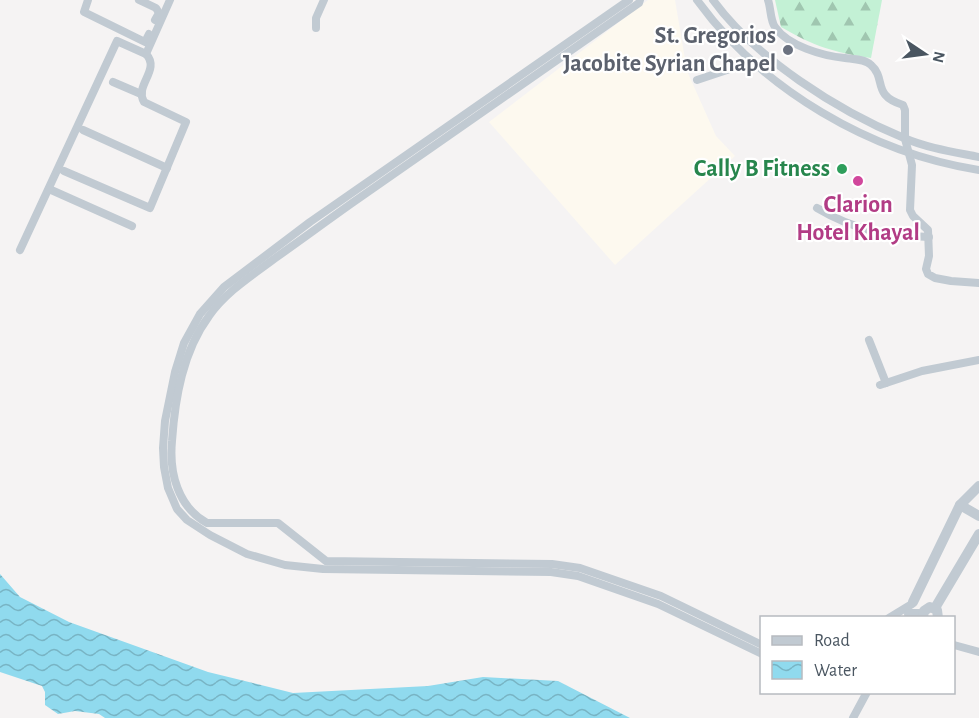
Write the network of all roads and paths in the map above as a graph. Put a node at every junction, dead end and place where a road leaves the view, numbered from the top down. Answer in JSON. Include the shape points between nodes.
{"nodes":[{"id":1,"x":88,"y":0,"type":"edge"},
{"id":2,"x":139,"y":0,"type":"edge"},
{"id":3,"x":170,"y":0,"type":"edge"},
{"id":4,"x":324,"y":0,"type":"edge"},
{"id":5,"x":629,"y":0,"type":"edge"},
{"id":6,"x":640,"y":0,"type":"edge"},
{"id":7,"x":697,"y":0,"type":"edge"},
{"id":8,"x":713,"y":0,"type":"edge"},
{"id":9,"x":768,"y":0,"type":"edge"},
{"id":10,"x":316,"y":28,"type":"dead end"},
{"id":11,"x":148,"y":43,"type":"junction"},
{"id":12,"x":146,"y":54,"type":"junction"},
{"id":13,"x":754,"y":61,"type":"junction"},
{"id":14,"x":697,"y":80,"type":"dead end"},
{"id":15,"x":113,"y":82,"type":"dead end"},
{"id":16,"x":141,"y":94,"type":"junction"},
{"id":17,"x":83,"y":130,"type":"dead end"},
{"id":18,"x":906,"y":139,"type":"junction"},
{"id":19,"x":908,"y":153,"type":"junction"},
{"id":20,"x":979,"y":157,"type":"edge"},
{"id":21,"x":167,"y":168,"type":"junction"},
{"id":22,"x":979,"y":170,"type":"edge"},
{"id":23,"x":63,"y":171,"type":"dead end"},
{"id":24,"x":49,"y":189,"type":"junction"},
{"id":25,"x":817,"y":208,"type":"dead end"},
{"id":26,"x":132,"y":226,"type":"dead end"},
{"id":27,"x":929,"y":237,"type":"junction"},
{"id":28,"x":20,"y":250,"type":"dead end"},
{"id":29,"x":979,"y":283,"type":"edge"},
{"id":30,"x":869,"y":340,"type":"dead end"},
{"id":31,"x":979,"y":360,"type":"edge"},
{"id":32,"x":979,"y":486,"type":"edge"},
{"id":33,"x":960,"y":505,"type":"junction"},
{"id":34,"x":979,"y":516,"type":"edge"},
{"id":35,"x":979,"y":534,"type":"edge"},
{"id":36,"x":909,"y":612,"type":"edge"},
{"id":37,"x":937,"y":613,"type":"edge"},
{"id":38,"x":923,"y":616,"type":"edge"},
{"id":39,"x":760,"y":644,"type":"edge"},
{"id":40,"x":955,"y":645,"type":"edge"},
{"id":41,"x":979,"y":652,"type":"edge"},
{"id":42,"x":760,"y":653,"type":"edge"},
{"id":43,"x":866,"y":694,"type":"edge"},
{"id":44,"x":853,"y":718,"type":"edge"}],
"edges":[{"from":1,"to":11,"type":"street","via":[[84,12]]},
{"from":2,"to":11,"type":"street","via":[[159,13]]},
{"from":3,"to":11,"type":"street"},
{"from":4,"to":10,"type":"street"},
{"from":5,"to":42,"type":"street","via":[[310,222],[215,295],[189,333],[175,372],[164,438],[165,477],[177,509],[188,520],[222,542],[260,558],[323,569],[570,574],[657,603]]},
{"from":6,"to":39,"type":"street","via":[[230,293],[201,327],[187,360],[171,448],[174,475],[184,504],[207,523],[278,523],[326,561],[571,566],[661,596]]},
{"from":7,"to":13,"type":"street"},
{"from":8,"to":18,"type":"street","via":[[766,57],[816,92]]},
{"from":9,"to":18,"type":"street","via":[[774,26],[786,38],[815,51],[871,64],[881,91],[891,102],[903,105]]},
{"from":11,"to":12,"type":"street"},
{"from":12,"to":16,"type":"street","via":[[152,67]]},
{"from":12,"to":24,"type":"street","via":[[117,41]]},
{"from":13,"to":14,"type":"street"},
{"from":13,"to":19,"type":"street","via":[[785,87],[841,122]]},
{"from":15,"to":16,"type":"street"},
{"from":16,"to":21,"type":"street","via":[[144,102],[186,122]]},
{"from":17,"to":21,"type":"street"},
{"from":18,"to":19,"type":"street"},
{"from":18,"to":20,"type":"street"},
{"from":19,"to":22,"type":"street"},
{"from":19,"to":27,"type":"street","via":[[913,171],[910,210],[928,230]]},
{"from":21,"to":23,"type":"street","via":[[150,208]]},
{"from":24,"to":26,"type":"street"},
{"from":24,"to":28,"type":"street"},
{"from":25,"to":27,"type":"street","via":[[861,230]]},
{"from":27,"to":29,"type":"street","via":[[928,273],[934,278]]},
{"from":30,"to":31,"type":"street","via":[[883,384],[922,371]]},
{"from":32,"to":33,"type":"street"},
{"from":33,"to":34,"type":"street"},
{"from":33,"to":36,"type":"street"},
{"from":35,"to":37,"type":"street"},
{"from":36,"to":38,"type":"street"},
{"from":37,"to":38,"type":"street","via":[[927,607]]},
{"from":40,"to":41,"type":"street"},
{"from":43,"to":44,"type":"street"}]}
